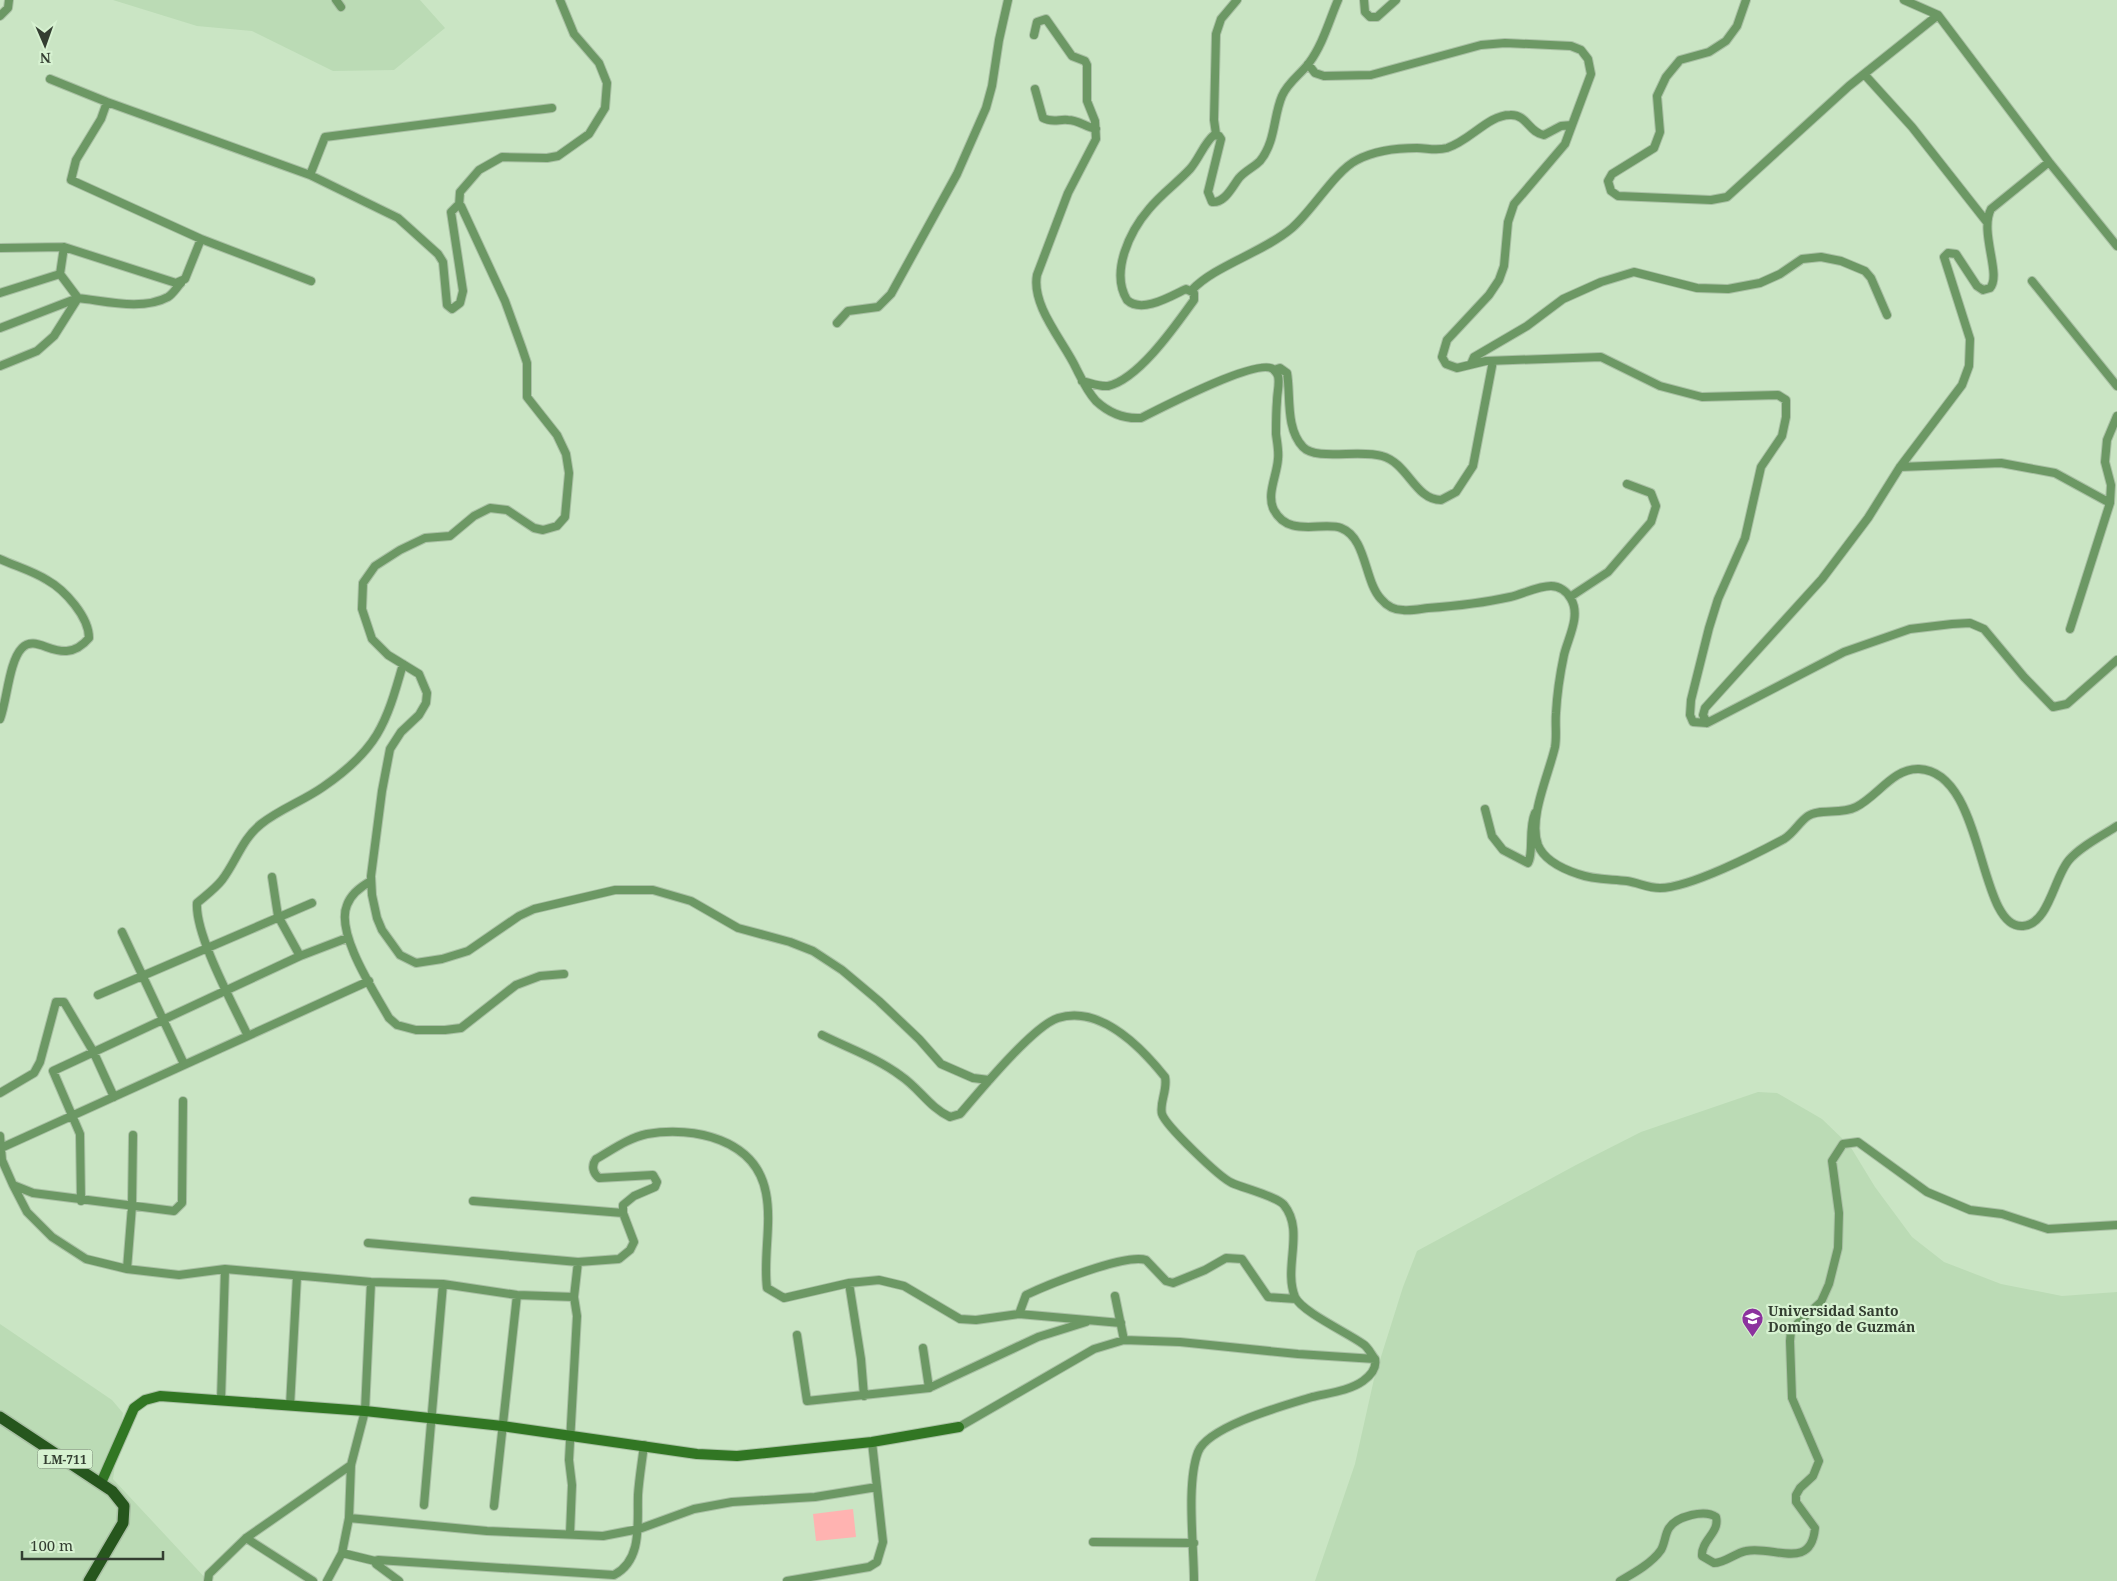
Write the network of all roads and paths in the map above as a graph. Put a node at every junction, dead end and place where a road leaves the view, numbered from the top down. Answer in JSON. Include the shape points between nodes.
{"nodes":[{"id":1,"x":8,"y":0,"type":"edge"},
{"id":2,"x":560,"y":0,"type":"edge"},
{"id":3,"x":1008,"y":0,"type":"edge"},
{"id":4,"x":1237,"y":0,"type":"edge"},
{"id":5,"x":1338,"y":0,"type":"edge"},
{"id":6,"x":1364,"y":0,"type":"edge"},
{"id":7,"x":1396,"y":0,"type":"edge"},
{"id":8,"x":1746,"y":0,"type":"edge"},
{"id":9,"x":1904,"y":0,"type":"edge"},
{"id":10,"x":0,"y":16,"type":"edge"},
{"id":11,"x":1938,"y":16,"type":"junction"},
{"id":12,"x":1034,"y":35,"type":"dead end"},
{"id":13,"x":1308,"y":64,"type":"junction"},
{"id":14,"x":1864,"y":74,"type":"junction"},
{"id":15,"x":50,"y":79,"type":"dead end"},
{"id":16,"x":1035,"y":89,"type":"dead end"},
{"id":17,"x":106,"y":102,"type":"junction"},
{"id":18,"x":552,"y":108,"type":"dead end"},
{"id":19,"x":1572,"y":125,"type":"junction"},
{"id":20,"x":1096,"y":129,"type":"junction"},
{"id":21,"x":1216,"y":134,"type":"junction"},
{"id":22,"x":2049,"y":162,"type":"junction"},
{"id":23,"x":310,"y":175,"type":"junction"},
{"id":24,"x":459,"y":206,"type":"junction"},
{"id":25,"x":1986,"y":221,"type":"junction"},
{"id":26,"x":201,"y":239,"type":"junction"},
{"id":27,"x":2117,"y":246,"type":"edge"},
{"id":28,"x":64,"y":247,"type":"junction"},
{"id":29,"x":0,"y":248,"type":"edge"},
{"id":30,"x":60,"y":274,"type":"junction"},
{"id":31,"x":311,"y":281,"type":"dead end"},
{"id":32,"x":181,"y":282,"type":"junction"},
{"id":33,"x":2032,"y":282,"type":"dead end"},
{"id":34,"x":1192,"y":290,"type":"junction"},
{"id":35,"x":0,"y":294,"type":"edge"},
{"id":36,"x":78,"y":298,"type":"junction"},
{"id":37,"x":1887,"y":315,"type":"dead end"},
{"id":38,"x":837,"y":323,"type":"dead end"},
{"id":39,"x":0,"y":328,"type":"edge"},
{"id":40,"x":1493,"y":361,"type":"junction"},
{"id":41,"x":1471,"y":364,"type":"junction"},
{"id":42,"x":0,"y":366,"type":"edge"},
{"id":43,"x":1274,"y":370,"type":"junction"},
{"id":44,"x":1082,"y":381,"type":"junction"},
{"id":45,"x":2117,"y":386,"type":"edge"},
{"id":46,"x":2117,"y":416,"type":"edge"},
{"id":47,"x":1900,"y":467,"type":"junction"},
{"id":48,"x":1627,"y":484,"type":"dead end"},
{"id":49,"x":2110,"y":502,"type":"junction"},
{"id":50,"x":0,"y":559,"type":"edge"},
{"id":51,"x":1570,"y":597,"type":"junction"},
{"id":52,"x":2070,"y":629,"type":"dead end"},
{"id":53,"x":2117,"y":660,"type":"edge"},
{"id":54,"x":403,"y":664,"type":"junction"},
{"id":55,"x":0,"y":719,"type":"edge"},
{"id":56,"x":1707,"y":723,"type":"junction"},
{"id":57,"x":1540,"y":800,"type":"junction"},
{"id":58,"x":1485,"y":809,"type":"dead end"},
{"id":59,"x":2117,"y":826,"type":"edge"},
{"id":60,"x":272,"y":877,"type":"dead end"},
{"id":61,"x":371,"y":881,"type":"junction"},
{"id":62,"x":312,"y":903,"type":"dead end"},
{"id":63,"x":278,"y":916,"type":"junction"},
{"id":64,"x":122,"y":932,"type":"dead end"},
{"id":65,"x":347,"y":938,"type":"junction"},
{"id":66,"x":208,"y":948,"type":"junction"},
{"id":67,"x":300,"y":956,"type":"junction"},
{"id":68,"x":564,"y":974,"type":"dead end"},
{"id":69,"x":143,"y":977,"type":"junction"},
{"id":70,"x":369,"y":981,"type":"junction"},
{"id":71,"x":227,"y":991,"type":"junction"},
{"id":72,"x":98,"y":995,"type":"dead end"},
{"id":73,"x":163,"y":1021,"type":"junction"},
{"id":74,"x":247,"y":1034,"type":"junction"},
{"id":75,"x":822,"y":1035,"type":"dead end"},
{"id":76,"x":93,"y":1051,"type":"junction"},
{"id":77,"x":184,"y":1064,"type":"junction"},
{"id":78,"x":989,"y":1080,"type":"junction"},
{"id":79,"x":0,"y":1093,"type":"edge"},
{"id":80,"x":114,"y":1098,"type":"junction"},
{"id":81,"x":183,"y":1101,"type":"dead end"},
{"id":82,"x":72,"y":1116,"type":"junction"},
{"id":83,"x":133,"y":1135,"type":"dead end"},
{"id":84,"x":0,"y":1136,"type":"edge"},
{"id":85,"x":1,"y":1148,"type":"edge"},
{"id":86,"x":13,"y":1185,"type":"junction"},
{"id":87,"x":82,"y":1201,"type":"junction"},
{"id":88,"x":473,"y":1201,"type":"dead end"},
{"id":89,"x":132,"y":1206,"type":"junction"},
{"id":90,"x":623,"y":1214,"type":"junction"},
{"id":91,"x":2117,"y":1225,"type":"edge"},
{"id":92,"x":368,"y":1244,"type":"dead end"},
{"id":93,"x":578,"y":1262,"type":"junction"},
{"id":94,"x":225,"y":1268,"type":"junction"},
{"id":95,"x":127,"y":1269,"type":"junction"},
{"id":96,"x":297,"y":1276,"type":"junction"},
{"id":97,"x":371,"y":1282,"type":"junction"},
{"id":98,"x":849,"y":1283,"type":"junction"},
{"id":99,"x":443,"y":1284,"type":"junction"},
{"id":100,"x":517,"y":1295,"type":"junction"},
{"id":101,"x":1115,"y":1296,"type":"dead end"},
{"id":102,"x":574,"y":1297,"type":"junction"},
{"id":103,"x":1296,"y":1299,"type":"junction"},
{"id":104,"x":1019,"y":1314,"type":"junction"},
{"id":105,"x":1090,"y":1320,"type":"junction"},
{"id":106,"x":1121,"y":1323,"type":"junction"},
{"id":107,"x":797,"y":1335,"type":"dead end"},
{"id":108,"x":1124,"y":1340,"type":"junction"},
{"id":109,"x":923,"y":1348,"type":"dead end"},
{"id":110,"x":1375,"y":1359,"type":"junction"},
{"id":111,"x":929,"y":1388,"type":"junction"},
{"id":112,"x":864,"y":1396,"type":"junction"},
{"id":113,"x":221,"y":1400,"type":"junction"},
{"id":114,"x":290,"y":1406,"type":"junction"},
{"id":115,"x":365,"y":1411,"type":"junction"},
{"id":116,"x":0,"y":1417,"type":"edge"},
{"id":117,"x":431,"y":1418,"type":"junction"},
{"id":118,"x":502,"y":1426,"type":"junction"},
{"id":119,"x":959,"y":1427,"type":"joint"},
{"id":120,"x":571,"y":1437,"type":"junction"},
{"id":121,"x":872,"y":1442,"type":"junction"},
{"id":122,"x":644,"y":1445,"type":"junction"},
{"id":123,"x":351,"y":1465,"type":"junction"},
{"id":124,"x":101,"y":1483,"type":"junction"},
{"id":125,"x":877,"y":1487,"type":"junction"},
{"id":126,"x":424,"y":1506,"type":"dead end"},
{"id":127,"x":494,"y":1506,"type":"dead end"},
{"id":128,"x":349,"y":1518,"type":"junction"},
{"id":129,"x":639,"y":1529,"type":"junction"},
{"id":130,"x":570,"y":1534,"type":"junction"},
{"id":131,"x":246,"y":1538,"type":"junction"},
{"id":132,"x":1093,"y":1542,"type":"dead end"},
{"id":133,"x":1194,"y":1542,"type":"junction"},
{"id":134,"x":342,"y":1553,"type":"junction"},
{"id":135,"x":375,"y":1561,"type":"junction"},
{"id":136,"x":89,"y":1581,"type":"edge"},
{"id":137,"x":208,"y":1581,"type":"edge"},
{"id":138,"x":313,"y":1581,"type":"edge"},
{"id":139,"x":327,"y":1581,"type":"edge"},
{"id":140,"x":399,"y":1581,"type":"edge"},
{"id":141,"x":787,"y":1581,"type":"edge"},
{"id":142,"x":1194,"y":1581,"type":"edge"},
{"id":143,"x":1620,"y":1581,"type":"edge"}],
"edges":[{"from":1,"to":10,"type":"street","via":[[8,8]]},
{"from":2,"to":24,"type":"street","via":[[574,34],[598,63],[607,82],[605,108],[589,134],[558,156],[502,157],[479,170],[460,192]]},
{"from":3,"to":38,"type":"street","via":[[989,98],[957,174],[891,294],[878,307],[848,311]]},
{"from":4,"to":21,"type":"street","via":[[1221,19],[1216,34]]},
{"from":5,"to":13,"type":"street","via":[[1321,43]]},
{"from":6,"to":7,"type":"street","via":[[1365,12],[1370,17],[1377,17]]},
{"from":8,"to":14,"type":"street","via":[[1726,41],[1709,52],[1680,60],[1666,77],[1657,96],[1660,132],[1654,148],[1612,174],[1608,187],[1618,196],[1702,200],[1727,196]]},
{"from":9,"to":11,"type":"street"},
{"from":11,"to":14,"type":"street"},
{"from":11,"to":22,"type":"street"},
{"from":12,"to":20,"type":"street","via":[[1037,22],[1046,19],[1072,56],[1085,61],[1087,101]]},
{"from":13,"to":19,"type":"street","via":[[1315,73],[1324,76],[1371,76],[1481,45],[1571,46],[1586,54],[1591,69]]},
{"from":13,"to":21,"type":"street","via":[[1282,96],[1271,142],[1260,161],[1215,203],[1208,196],[1221,142]]},
{"from":14,"to":25,"type":"street","via":[[1912,127]]},
{"from":15,"to":17,"type":"street"},
{"from":16,"to":20,"type":"street","via":[[1043,118],[1070,120]]},
{"from":17,"to":23,"type":"street"},
{"from":17,"to":26,"type":"street","via":[[96,127],[76,160],[71,180]]},
{"from":18,"to":23,"type":"street","via":[[325,137]]},
{"from":19,"to":34,"type":"street","via":[[1560,126],[1544,135],[1537,133],[1521,117],[1505,115],[1448,147],[1437,150],[1403,149],[1358,159],[1339,174],[1291,229]]},
{"from":19,"to":41,"type":"street","via":[[1561,151],[1514,204],[1508,222],[1504,266],[1494,288],[1443,348],[1443,361],[1450,367]]},
{"from":20,"to":44,"type":"street","via":[[1095,142],[1068,193],[1036,280],[1036,290],[1045,313]]},
{"from":21,"to":34,"type":"street","via":[[1190,169],[1143,217],[1121,264],[1125,297],[1132,304],[1152,303],[1186,289]]},
{"from":22,"to":25,"type":"street","via":[[1991,209]]},
{"from":22,"to":27,"type":"street"},
{"from":23,"to":24,"type":"street","via":[[398,218],[420,236],[443,262],[447,305],[452,309],[460,304],[463,291],[451,215]]},
{"from":24,"to":54,"type":"street","via":[[465,210],[505,301],[527,363],[528,397],[557,435],[566,454],[569,473],[567,512],[560,524],[543,530],[534,528],[506,510],[490,508],[474,516],[450,536],[417,540],[375,566],[362,589],[363,616],[378,646]]},
{"from":25,"to":47,"type":"street","via":[[1994,280],[1990,288],[1983,290],[1977,286],[1956,254],[1948,253],[1944,260],[1970,339],[1966,376],[1958,393]]},
{"from":26,"to":31,"type":"street"},
{"from":26,"to":32,"type":"street"},
{"from":28,"to":29,"type":"street"},
{"from":28,"to":30,"type":"street"},
{"from":28,"to":32,"type":"street"},
{"from":30,"to":35,"type":"street"},
{"from":30,"to":36,"type":"street"},
{"from":32,"to":36,"type":"street","via":[[170,296],[156,301],[133,304]]},
{"from":33,"to":45,"type":"street"},
{"from":34,"to":44,"type":"street","via":[[1194,300],[1179,322],[1156,351],[1124,379],[1104,386]]},
{"from":36,"to":39,"type":"street"},
{"from":36,"to":42,"type":"street","via":[[54,336],[37,351]]},
{"from":37,"to":41,"type":"street","via":[[1865,271],[1821,257],[1802,259],[1760,283],[1728,289],[1697,288],[1634,272],[1563,299],[1528,326],[1474,357]]},
{"from":40,"to":41,"type":"street"},
{"from":40,"to":43,"type":"street","via":[[1473,466],[1456,492],[1441,500],[1425,496],[1404,470],[1382,456],[1353,452],[1320,455],[1306,450],[1291,422],[1287,373],[1280,368]]},
{"from":40,"to":56,"type":"street","via":[[1602,357],[1655,384],[1702,397],[1778,395],[1786,400],[1782,436],[1761,467],[1745,538],[1709,628],[1690,715],[1694,722]]},
{"from":43,"to":44,"type":"street","via":[[1261,367],[1222,380],[1135,418],[1118,415],[1102,405]]},
{"from":43,"to":51,"type":"street","via":[[1279,381],[1278,460],[1271,497],[1275,512],[1282,520],[1296,526],[1334,526],[1346,530],[1354,538],[1375,592],[1384,602],[1404,611],[1462,606],[1511,597],[1546,586],[1557,587]]},
{"from":46,"to":49,"type":"street","via":[[2107,440],[2104,462],[2111,485]]},
{"from":47,"to":49,"type":"street","via":[[2001,462],[2055,473]]},
{"from":47,"to":56,"type":"street","via":[[1868,518],[1822,579],[1705,708],[1703,715]]},
{"from":48,"to":51,"type":"street","via":[[1651,493],[1656,506],[1654,517],[1608,572]]},
{"from":49,"to":52,"type":"street"},
{"from":50,"to":55,"type":"street","via":[[48,580],[70,600],[86,622],[89,638],[71,652],[38,644],[27,644],[22,648],[16,658]]},
{"from":51,"to":57,"type":"street","via":[[1574,623],[1565,650],[1555,745]]},
{"from":53,"to":56,"type":"street","via":[[2067,704],[2053,707],[1984,629],[1970,623],[1921,627],[1844,652]]},
{"from":54,"to":61,"type":"street","via":[[422,678],[426,703],[390,749]]},
{"from":54,"to":66,"type":"street","via":[[379,734],[362,756],[322,788],[261,824],[246,839],[222,880],[197,903],[197,915]]},
{"from":57,"to":58,"type":"street","via":[[1530,829],[1528,864],[1503,850],[1492,836]]},
{"from":57,"to":59,"type":"street","via":[[1536,836],[1540,848],[1552,861],[1574,873],[1599,879],[1646,887],[1670,887],[1743,860],[1783,839],[1811,814],[1854,808],[1904,771],[1929,771],[1955,792],[1978,842],[1983,866],[2001,914],[2018,926],[2032,923],[2042,915],[2070,860]]},
{"from":60,"to":63,"type":"street"},
{"from":61,"to":65,"type":"street","via":[[352,895],[346,907]]},
{"from":61,"to":78,"type":"street","via":[[382,930],[400,955],[421,964],[468,951],[518,916],[542,906],[625,888],[653,890],[691,901],[738,928],[813,951],[842,970],[879,1002],[941,1064],[973,1078]]},
{"from":62,"to":63,"type":"street"},
{"from":63,"to":66,"type":"street"},
{"from":63,"to":67,"type":"street"},
{"from":64,"to":69,"type":"street"},
{"from":65,"to":67,"type":"street"},
{"from":65,"to":70,"type":"street"},
{"from":66,"to":69,"type":"street"},
{"from":66,"to":71,"type":"street"},
{"from":67,"to":71,"type":"street"},
{"from":68,"to":70,"type":"street","via":[[540,976],[516,985],[462,1028],[445,1030],[416,1030],[397,1025],[389,1018]]},
{"from":69,"to":72,"type":"street"},
{"from":69,"to":73,"type":"street"},
{"from":70,"to":74,"type":"street"},
{"from":71,"to":73,"type":"street"},
{"from":71,"to":74,"type":"street"},
{"from":73,"to":76,"type":"street"},
{"from":73,"to":77,"type":"street"},
{"from":74,"to":77,"type":"street"},
{"from":75,"to":78,"type":"street","via":[[899,1074],[940,1112],[950,1117],[960,1114]]},
{"from":76,"to":79,"type":"street","via":[[64,1002],[56,1002],[34,1073]]},
{"from":76,"to":80,"type":"street"},
{"from":76,"to":82,"type":"street","via":[[53,1071]]},
{"from":77,"to":80,"type":"street"},
{"from":78,"to":103,"type":"street","via":[[1023,1044],[1056,1018],[1088,1016],[1115,1028],[1165,1077],[1167,1086],[1162,1113],[1166,1123],[1184,1138],[1206,1165],[1229,1182],[1282,1202],[1291,1214],[1294,1246],[1291,1281]]},
{"from":80,"to":82,"type":"street"},
{"from":81,"to":89,"type":"street","via":[[182,1203],[174,1211]]},
{"from":82,"to":85,"type":"street"},
{"from":82,"to":87,"type":"street","via":[[80,1134]]},
{"from":83,"to":89,"type":"street"},
{"from":84,"to":85,"type":"street"},
{"from":85,"to":86,"type":"street","via":[[2,1160]]},
{"from":86,"to":87,"type":"street","via":[[33,1193]]},
{"from":86,"to":95,"type":"street","via":[[28,1212],[52,1237],[86,1259]]},
{"from":87,"to":89,"type":"street"},
{"from":88,"to":90,"type":"street"},
{"from":89,"to":95,"type":"street"},
{"from":90,"to":93,"type":"street","via":[[634,1242],[630,1250],[619,1258]]},
{"from":90,"to":98,"type":"street","via":[[625,1201],[655,1187],[656,1178],[653,1175],[599,1178],[593,1171],[596,1159],[627,1140],[646,1134],[684,1131],[710,1135],[745,1153],[759,1172],[768,1211],[766,1288],[784,1298]]},
{"from":91,"to":143,"type":"street","via":[[2048,1229],[2002,1214],[1970,1210],[1927,1192],[1858,1142],[1843,1144],[1832,1160],[1838,1248],[1830,1284],[1821,1302],[1791,1331],[1790,1341],[1792,1398],[1819,1461],[1814,1476],[1796,1495],[1796,1502],[1815,1528],[1814,1537],[1802,1552],[1793,1555],[1747,1550],[1714,1563],[1702,1556],[1702,1552],[1703,1545],[1716,1529],[1716,1517],[1706,1513],[1687,1517],[1677,1520],[1670,1528],[1660,1550],[1637,1571]]},
{"from":92,"to":93,"type":"street"},
{"from":93,"to":102,"type":"street"},
{"from":94,"to":95,"type":"street","via":[[179,1274]]},
{"from":94,"to":96,"type":"street"},
{"from":94,"to":113,"type":"street"},
{"from":96,"to":97,"type":"street"},
{"from":96,"to":114,"type":"street"},
{"from":97,"to":99,"type":"street"},
{"from":97,"to":115,"type":"street"},
{"from":98,"to":104,"type":"street","via":[[879,1280],[904,1286],[960,1319]]},
{"from":98,"to":112,"type":"street"},
{"from":99,"to":100,"type":"street"},
{"from":99,"to":117,"type":"street"},
{"from":100,"to":102,"type":"street"},
{"from":100,"to":118,"type":"street"},
{"from":101,"to":106,"type":"street"},
{"from":102,"to":120,"type":"street","via":[[576,1368]]},
{"from":103,"to":104,"type":"street","via":[[1268,1296],[1242,1259],[1226,1258],[1173,1283],[1166,1281],[1142,1258],[1123,1260],[1036,1290],[1026,1295]]},
{"from":103,"to":110,"type":"street","via":[[1311,1313],[1365,1345]]},
{"from":104,"to":105,"type":"street"},
{"from":105,"to":106,"type":"street"},
{"from":105,"to":111,"type":"street","via":[[1038,1337]]},
{"from":106,"to":108,"type":"street"},
{"from":107,"to":112,"type":"street","via":[[806,1400]]},
{"from":108,"to":110,"type":"street"},
{"from":108,"to":119,"type":"street","via":[[1094,1349]]},
{"from":109,"to":111,"type":"street"},
{"from":110,"to":133,"type":"street","via":[[1373,1371],[1363,1381],[1289,1404],[1209,1438],[1198,1451],[1194,1472]]},
{"from":111,"to":112,"type":"street"},
{"from":113,"to":114,"type":"street"},
{"from":113,"to":124,"type":"street","via":[[160,1396],[145,1400],[134,1408]]},
{"from":114,"to":115,"type":"street"},
{"from":115,"to":117,"type":"street"},
{"from":115,"to":123,"type":"street"},
{"from":116,"to":124,"type":"main road","number":"LM-711"},
{"from":117,"to":118,"type":"street"},
{"from":117,"to":126,"type":"street"},
{"from":118,"to":120,"type":"street"},
{"from":118,"to":127,"type":"street"},
{"from":119,"to":121,"type":"street"},
{"from":120,"to":122,"type":"street"},
{"from":120,"to":130,"type":"street"},
{"from":121,"to":122,"type":"street","via":[[737,1456],[697,1454]]},
{"from":121,"to":125,"type":"street"},
{"from":122,"to":129,"type":"street","via":[[638,1494]]},
{"from":123,"to":128,"type":"street"},
{"from":123,"to":131,"type":"street"},
{"from":124,"to":136,"type":"main road","number":"LM-711","via":[[124,1506],[123,1523]]},
{"from":125,"to":129,"type":"street","via":[[815,1497],[732,1502],[694,1509]]},
{"from":125,"to":141,"type":"street","via":[[883,1542],[877,1562],[870,1567]]},
{"from":128,"to":130,"type":"street","via":[[487,1531]]},
{"from":128,"to":134,"type":"street"},
{"from":129,"to":130,"type":"street","via":[[604,1536]]},
{"from":129,"to":135,"type":"street","via":[[631,1561],[626,1569],[614,1575]]},
{"from":131,"to":137,"type":"street","via":[[209,1574]]},
{"from":131,"to":138,"type":"street"},
{"from":132,"to":133,"type":"street"},
{"from":133,"to":142,"type":"street"},
{"from":134,"to":135,"type":"street"},
{"from":134,"to":139,"type":"street"},
{"from":135,"to":140,"type":"street"}]}
